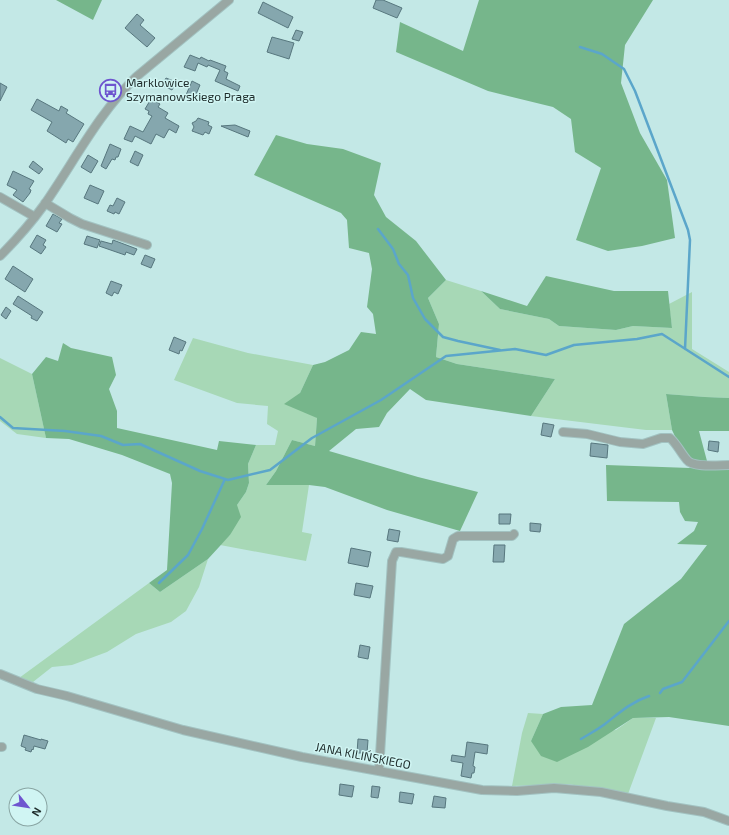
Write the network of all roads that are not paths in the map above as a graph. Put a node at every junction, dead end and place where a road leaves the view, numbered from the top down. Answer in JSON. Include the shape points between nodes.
{"nodes":[{"id":1,"x":229,"y":0,"type":"edge"},
{"id":2,"x":0,"y":197,"type":"edge"},
{"id":3,"x":45,"y":203,"type":"junction"},
{"id":4,"x":34,"y":217,"type":"junction"},
{"id":5,"x":147,"y":245,"type":"dead end"},
{"id":6,"x":0,"y":256,"type":"edge"},
{"id":7,"x":563,"y":432,"type":"dead end"},
{"id":8,"x":729,"y":465,"type":"edge"},
{"id":9,"x":514,"y":534,"type":"dead end"},
{"id":10,"x":0,"y":674,"type":"edge"},
{"id":11,"x":379,"y":771,"type":"junction"},
{"id":12,"x":729,"y":821,"type":"edge"}],
"edges":[{"from":1,"to":3,"type":"street","via":[[123,89],[106,110]]},
{"from":2,"to":4,"type":"street"},
{"from":3,"to":4,"type":"street"},
{"from":3,"to":5,"type":"street","via":[[82,224]]},
{"from":4,"to":6,"type":"street"},
{"from":7,"to":8,"type":"street","via":[[643,444],[670,438],[688,462],[697,465]]},
{"from":9,"to":11,"type":"street","via":[[458,536],[453,539],[448,556],[443,559],[396,552],[392,561]]},
{"from":10,"to":11,"type":"street","name":"JANA KILIŃSKIEGO","via":[[37,689],[212,737]]},
{"from":11,"to":12,"type":"street","name":"JANA KILIŃSKIEGO","via":[[482,790],[554,788],[601,792],[704,812]]}]}
